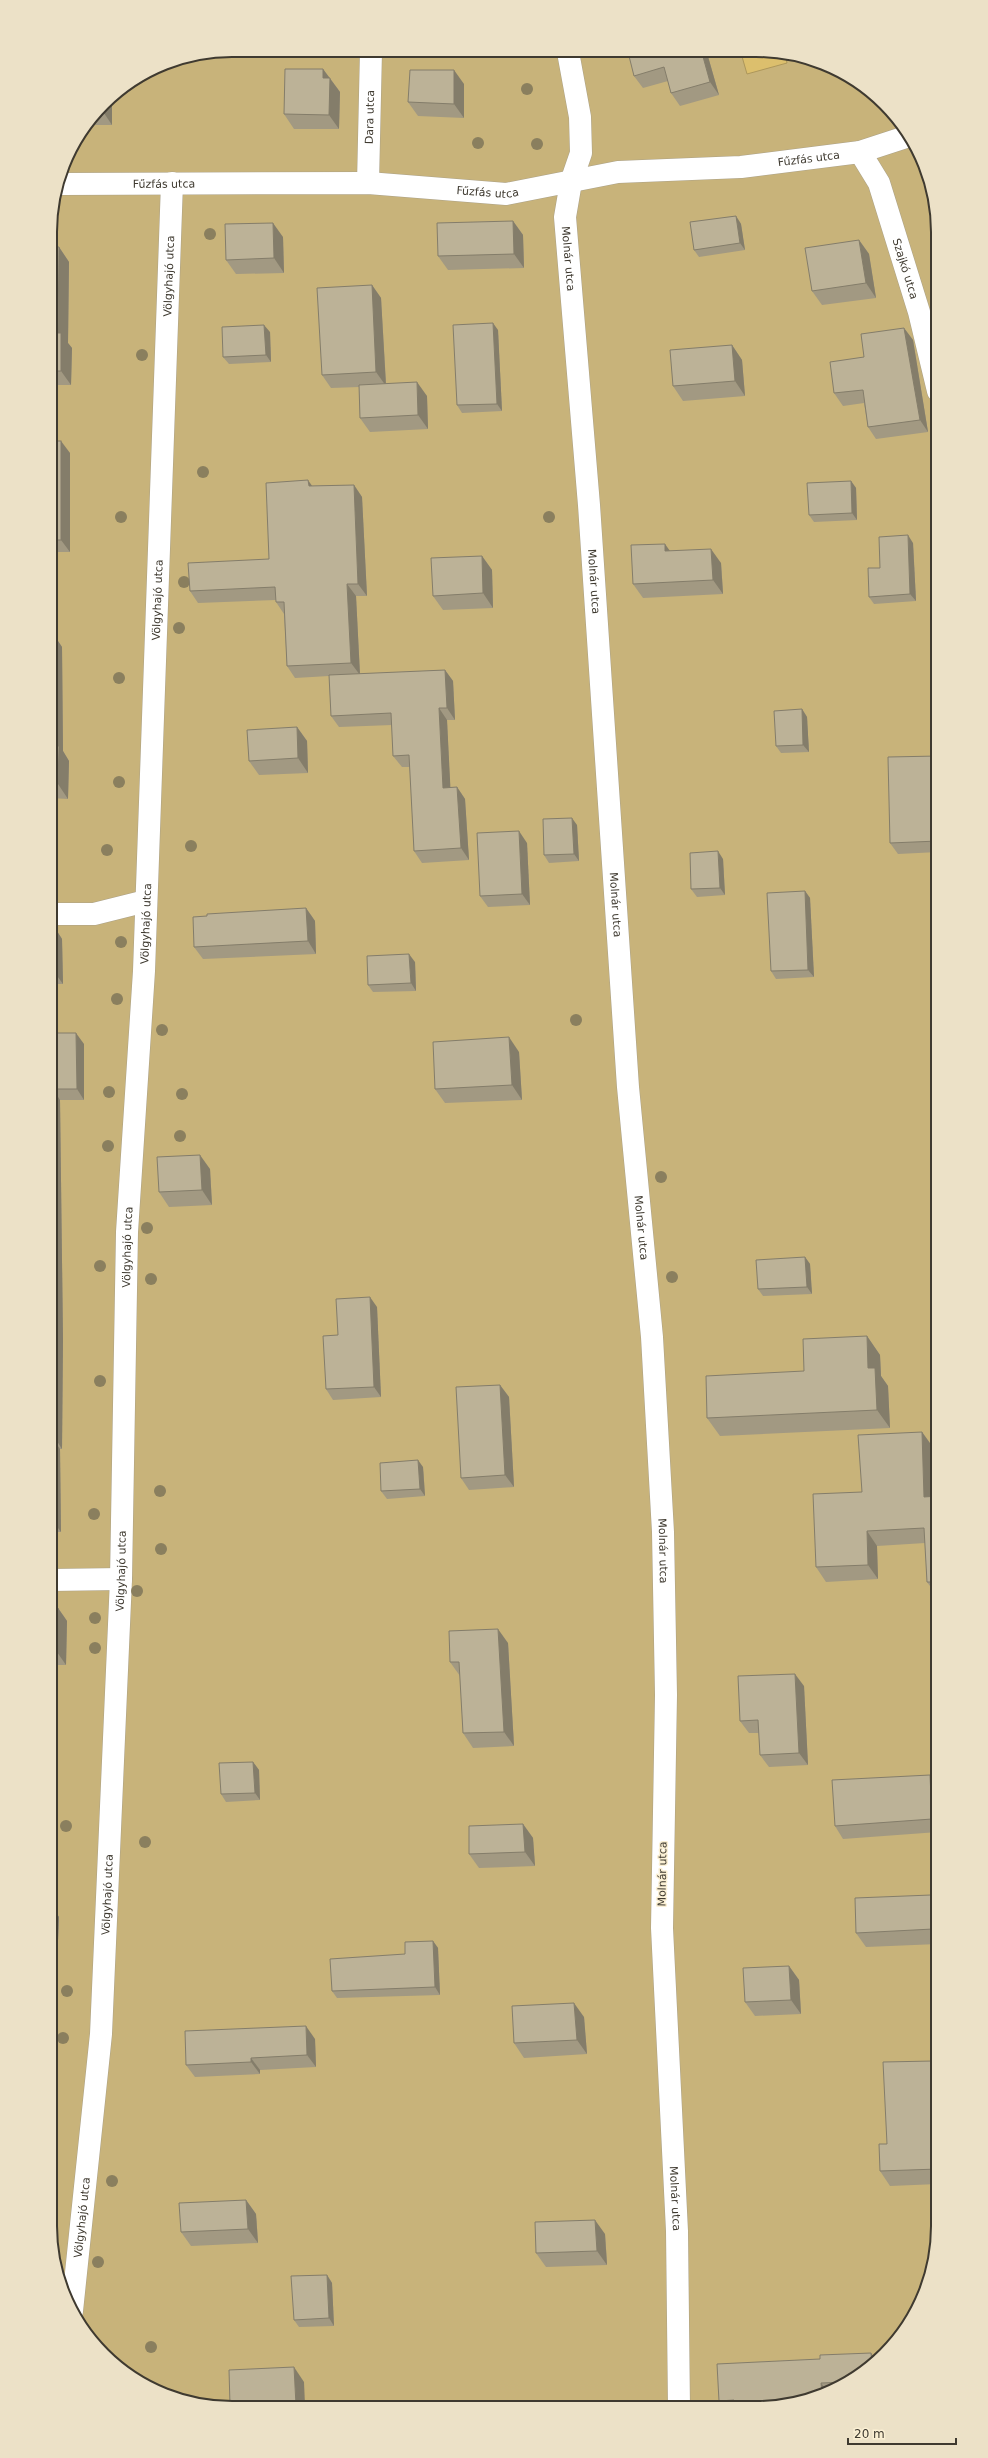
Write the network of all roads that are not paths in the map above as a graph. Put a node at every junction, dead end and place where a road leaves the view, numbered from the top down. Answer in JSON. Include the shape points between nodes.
{"nodes":[{"id":1,"x":371,"y":57,"type":"edge"},
{"id":2,"x":569,"y":57,"type":"edge"},
{"id":3,"x":904,"y":138,"type":"edge"},
{"id":4,"x":860,"y":152,"type":"junction"},
{"id":5,"x":368,"y":182,"type":"junction"},
{"id":6,"x":571,"y":182,"type":"junction"},
{"id":7,"x":172,"y":183,"type":"junction"},
{"id":8,"x":64,"y":184,"type":"edge"},
{"id":9,"x":931,"y":362,"type":"edge"},
{"id":10,"x":146,"y":901,"type":"junction"},
{"id":11,"x":57,"y":914,"type":"edge"},
{"id":12,"x":121,"y":1579,"type":"junction"},
{"id":13,"x":57,"y":1580,"type":"edge"},
{"id":14,"x":73,"y":2300,"type":"edge"},
{"id":15,"x":680,"y":2401,"type":"edge"}],
"edges":[{"from":1,"to":5,"type":"street","name":"Dara utca"},
{"from":2,"to":6,"type":"street","name":"Molnár utca","via":[[580,117],[581,153]]},
{"from":3,"to":4,"type":"street","name":"Fűzfás utca"},
{"from":4,"to":6,"type":"street","name":"Fűzfás utca","via":[[741,166],[618,172]]},
{"from":4,"to":9,"type":"street","name":"Szajkó utca","via":[[879,183],[919,312]]},
{"from":5,"to":6,"type":"street","name":"Fűzfás utca","via":[[506,194]]},
{"from":5,"to":7,"type":"street","name":"Fűzfás utca"},
{"from":6,"to":15,"type":"street","name":"Molnár utca","via":[[565,216],[589,505],[628,1087],[652,1337],[663,1532],[666,1696],[662,1928],[677,2231]]},
{"from":7,"to":8,"type":"street","name":"Fűzfás utca"},
{"from":7,"to":10,"type":"street","name":"Völgyhajó utca"},
{"from":10,"to":11,"type":"street","via":[[94,914]]},
{"from":10,"to":12,"type":"street","name":"Völgyhajó utca","via":[[144,972],[127,1232]]},
{"from":12,"to":13,"type":"street"},
{"from":12,"to":14,"type":"street","name":"Völgyhajó utca","via":[[101,2034]]}]}
